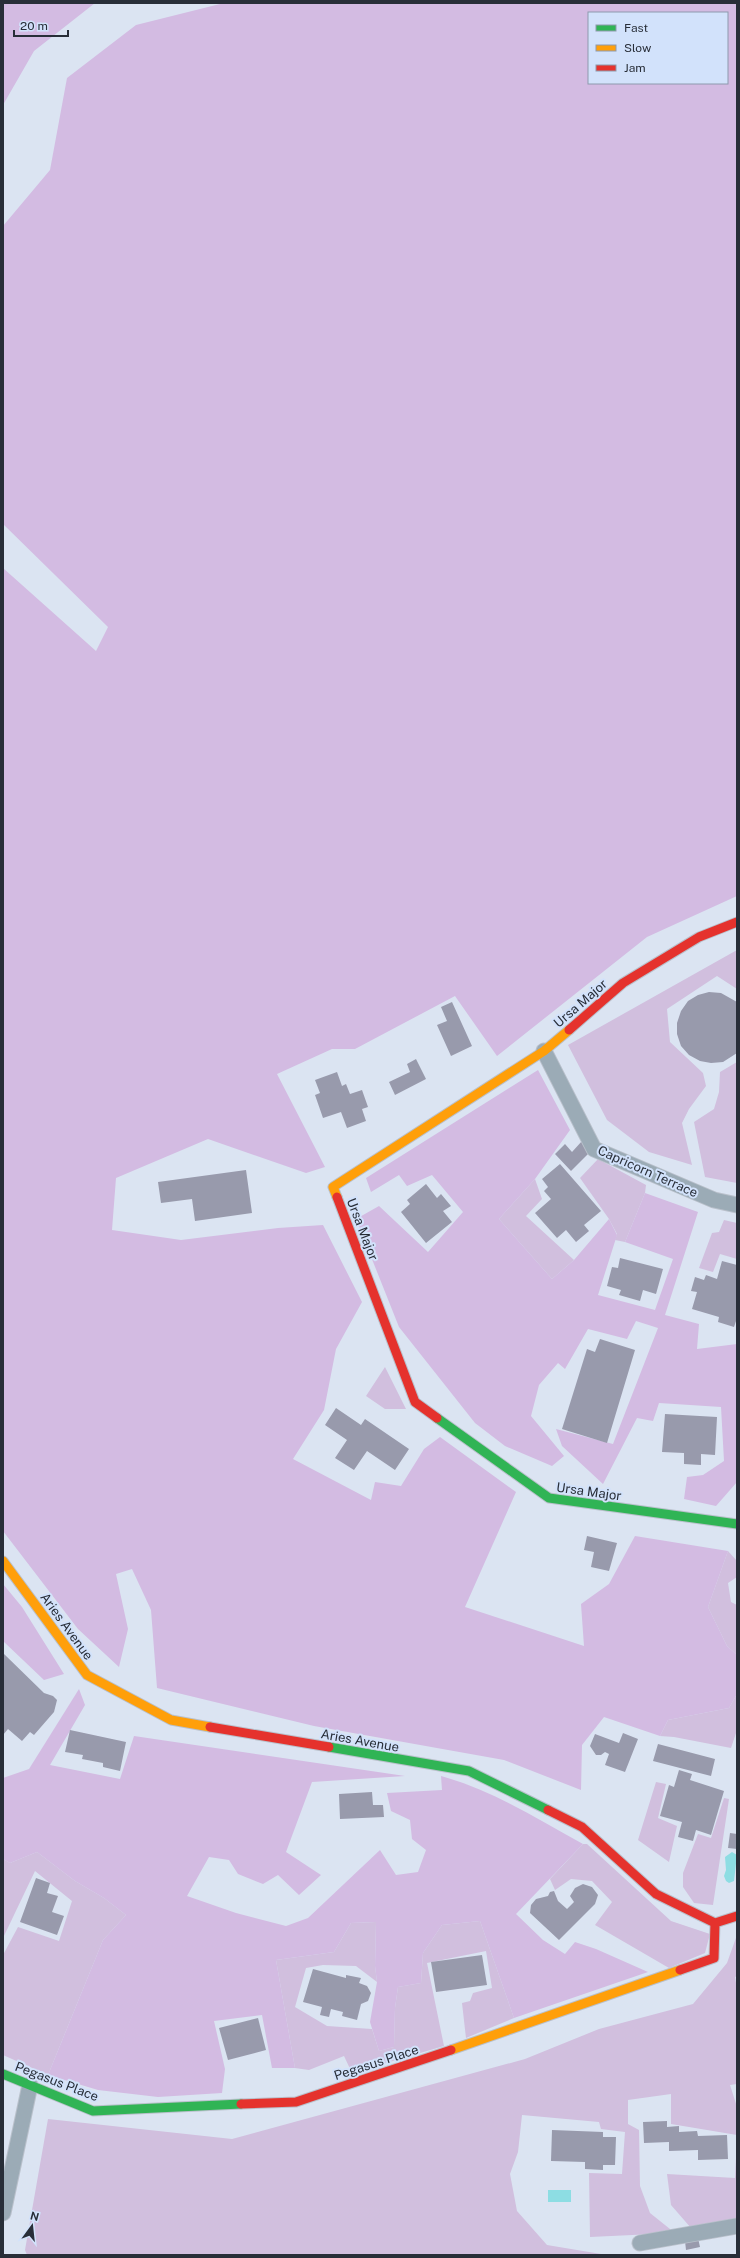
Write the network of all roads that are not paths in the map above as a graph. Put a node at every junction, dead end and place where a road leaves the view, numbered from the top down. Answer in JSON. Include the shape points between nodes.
{"nodes":[{"id":1,"x":737,"y":922,"type":"edge"},
{"id":2,"x":544,"y":1051,"type":"junction"},
{"id":3,"x":737,"y":1205,"type":"edge"},
{"id":4,"x":737,"y":1524,"type":"edge"},
{"id":5,"x":3,"y":1561,"type":"edge"},
{"id":6,"x":737,"y":1916,"type":"edge"},
{"id":7,"x":715,"y":1923,"type":"junction"},
{"id":8,"x":3,"y":2074,"type":"edge"},
{"id":9,"x":30,"y":2085,"type":"junction"},
{"id":10,"x":3,"y":2213,"type":"edge"},
{"id":11,"x":737,"y":2226,"type":"edge"},
{"id":12,"x":640,"y":2243,"type":"dead end"}],
"edges":[{"from":1,"to":2,"type":"street","name":"Ursa Major","via":[[699,937],[623,983]]},
{"from":2,"to":3,"type":"street","name":"Capricorn Terrace","via":[[594,1149],[714,1200]]},
{"from":2,"to":4,"type":"street","name":"Ursa Major","via":[[333,1187],[415,1402],[548,1498]]},
{"from":5,"to":7,"type":"street","name":"Aries Avenue","via":[[87,1675],[171,1720],[469,1771],[582,1827],[656,1894]]},
{"from":6,"to":7,"type":"street"},
{"from":7,"to":9,"type":"street","name":"Pegasus Place","via":[[714,1958],[296,2102],[93,2111]]},
{"from":8,"to":9,"type":"street","name":"Pegasus Place"},
{"from":9,"to":10,"type":"street"},
{"from":11,"to":12,"type":"street"}]}
